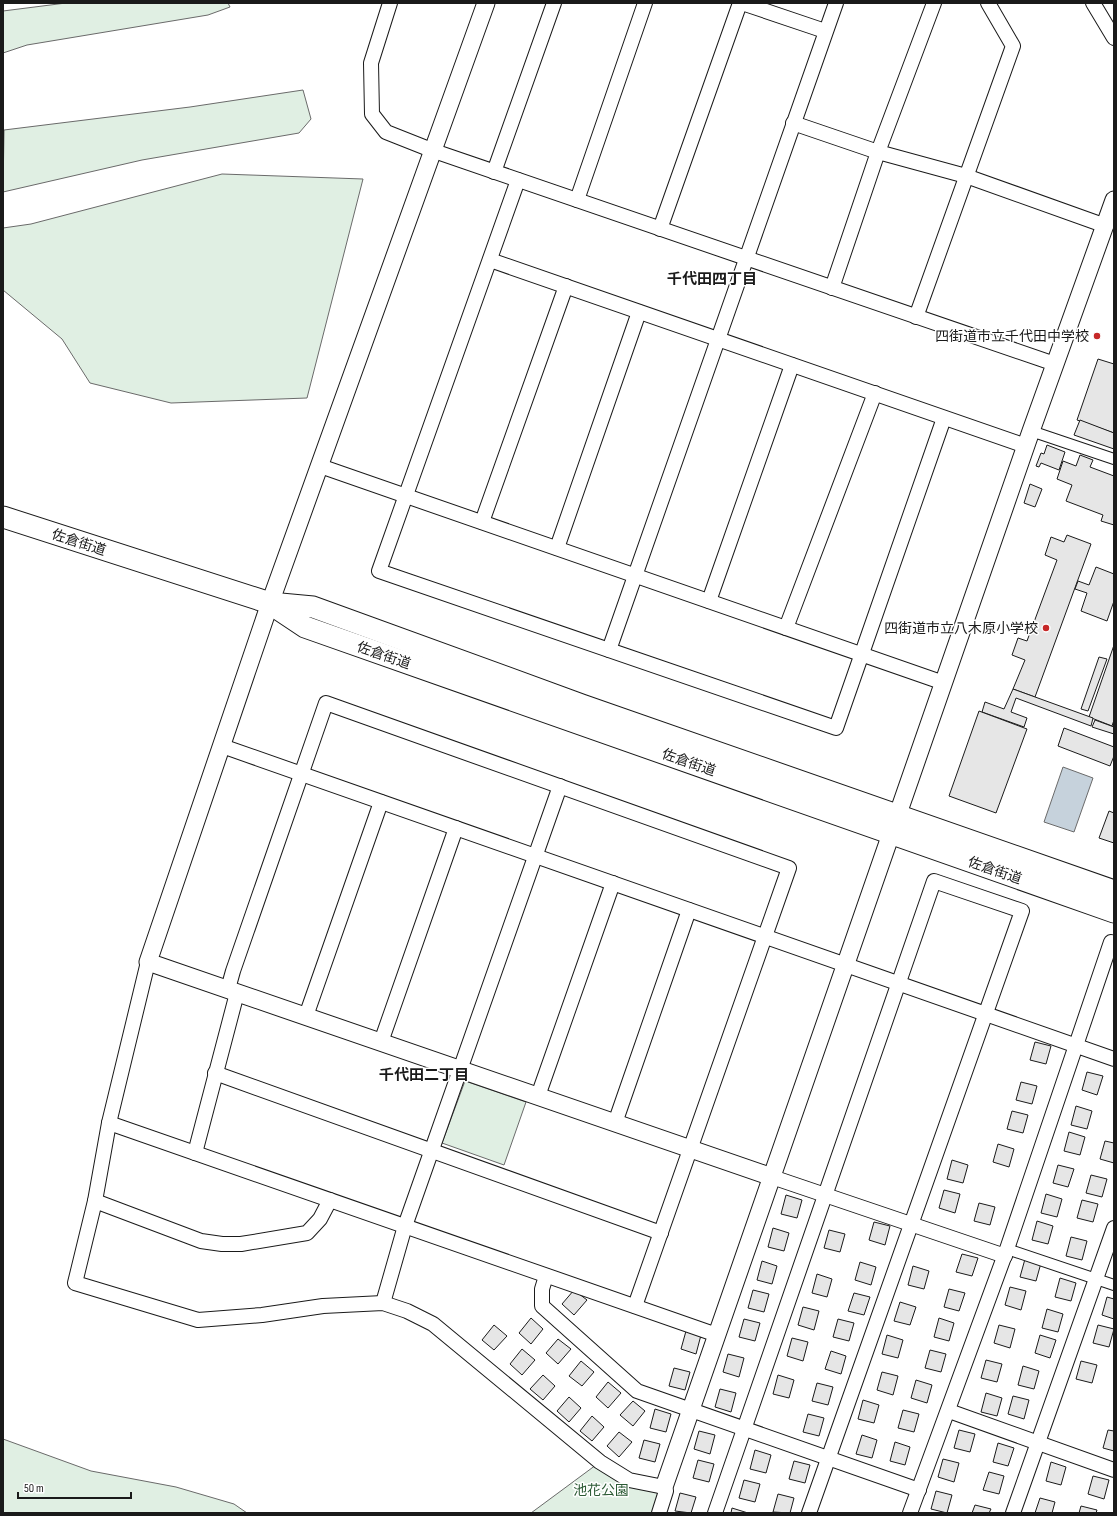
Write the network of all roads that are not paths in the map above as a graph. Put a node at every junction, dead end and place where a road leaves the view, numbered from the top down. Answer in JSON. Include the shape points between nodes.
{"nodes":[{"id":1,"x":390,"y":3,"type":"edge"},
{"id":2,"x":486,"y":3,"type":"edge"},
{"id":3,"x":554,"y":3,"type":"edge"},
{"id":4,"x":645,"y":3,"type":"edge"},
{"id":5,"x":741,"y":3,"type":"edge"},
{"id":6,"x":836,"y":3,"type":"edge"},
{"id":7,"x":934,"y":3,"type":"edge"},
{"id":8,"x":988,"y":3,"type":"edge"},
{"id":9,"x":1093,"y":3,"type":"edge"},
{"id":10,"x":825,"y":31,"type":"junction"},
{"id":11,"x":1114,"y":38,"type":"edge"},
{"id":12,"x":794,"y":123,"type":"junction"},
{"id":13,"x":434,"y":151,"type":"junction"},
{"id":14,"x":878,"y":152,"type":"junction"},
{"id":15,"x":494,"y":172,"type":"junction"},
{"id":16,"x":966,"y":176,"type":"junction"},
{"id":17,"x":518,"y":180,"type":"junction"},
{"id":18,"x":577,"y":200,"type":"junction"},
{"id":19,"x":1114,"y":200,"type":"edge"},
{"id":20,"x":1106,"y":226,"type":"junction"},
{"id":21,"x":660,"y":228,"type":"junction"},
{"id":22,"x":747,"y":258,"type":"junction"},
{"id":23,"x":490,"y":260,"type":"junction"},
{"id":24,"x":566,"y":286,"type":"junction"},
{"id":25,"x":832,"y":288,"type":"junction"},
{"id":26,"x":640,"y":312,"type":"junction"},
{"id":27,"x":916,"y":317,"type":"junction"},
{"id":28,"x":718,"y":339,"type":"junction"},
{"id":29,"x":1055,"y":364,"type":"junction"},
{"id":30,"x":792,"y":365,"type":"junction"},
{"id":31,"x":875,"y":393,"type":"junction"},
{"id":32,"x":944,"y":418,"type":"junction"},
{"id":33,"x":1028,"y":438,"type":"junction"},
{"id":34,"x":1114,"y":459,"type":"edge"},
{"id":35,"x":320,"y":466,"type":"junction"},
{"id":36,"x":406,"y":496,"type":"junction"},
{"id":37,"x":3,"y":517,"type":"edge"},
{"id":38,"x":482,"y":522,"type":"junction"},
{"id":39,"x":556,"y":548,"type":"junction"},
{"id":40,"x":635,"y":576,"type":"junction"},
{"id":41,"x":709,"y":601,"type":"junction"},
{"id":42,"x":270,"y":603,"type":"junction"},
{"id":43,"x":786,"y":628,"type":"junction"},
{"id":44,"x":609,"y":650,"type":"junction"},
{"id":45,"x":862,"y":654,"type":"junction"},
{"id":46,"x":944,"y":683,"type":"junction"},
{"id":47,"x":222,"y":746,"type":"junction"},
{"id":48,"x":301,"y":774,"type":"junction"},
{"id":49,"x":560,"y":786,"type":"junction"},
{"id":50,"x":381,"y":802,"type":"junction"},
{"id":51,"x":895,"y":824,"type":"junction"},
{"id":52,"x":456,"y":828,"type":"junction"},
{"id":53,"x":535,"y":856,"type":"junction"},
{"id":54,"x":613,"y":883,"type":"junction"},
{"id":55,"x":1114,"y":891,"type":"edge"},
{"id":56,"x":689,"y":910,"type":"junction"},
{"id":57,"x":1114,"y":912,"type":"edge"},
{"id":58,"x":765,"y":936,"type":"junction"},
{"id":59,"x":1114,"y":943,"type":"edge"},
{"id":60,"x":148,"y":962,"type":"junction"},
{"id":61,"x":846,"y":965,"type":"junction"},
{"id":62,"x":899,"y":983,"type":"junction"},
{"id":63,"x":233,"y":991,"type":"junction"},
{"id":64,"x":985,"y":1013,"type":"junction"},
{"id":65,"x":306,"y":1016,"type":"junction"},
{"id":66,"x":381,"y":1042,"type":"junction"},
{"id":67,"x":1075,"y":1045,"type":"junction"},
{"id":68,"x":1114,"y":1058,"type":"edge"},
{"id":69,"x":460,"y":1070,"type":"junction"},
{"id":70,"x":215,"y":1073,"type":"junction"},
{"id":71,"x":538,"y":1096,"type":"junction"},
{"id":72,"x":109,"y":1123,"type":"junction"},
{"id":73,"x":615,"y":1123,"type":"junction"},
{"id":74,"x":690,"y":1149,"type":"junction"},
{"id":75,"x":432,"y":1151,"type":"junction"},
{"id":76,"x":195,"y":1153,"type":"junction"},
{"id":77,"x":772,"y":1177,"type":"junction"},
{"id":78,"x":825,"y":1195,"type":"junction"},
{"id":79,"x":330,"y":1200,"type":"junction"},
{"id":80,"x":95,"y":1201,"type":"junction"},
{"id":81,"x":911,"y":1224,"type":"junction"},
{"id":82,"x":405,"y":1226,"type":"junction"},
{"id":83,"x":1114,"y":1228,"type":"edge"},
{"id":84,"x":660,"y":1233,"type":"junction"},
{"id":85,"x":1006,"y":1253,"type":"junction"},
{"id":86,"x":546,"y":1276,"type":"junction"},
{"id":87,"x":1096,"y":1279,"type":"junction"},
{"id":88,"x":1114,"y":1285,"type":"edge"},
{"id":89,"x":383,"y":1303,"type":"junction"},
{"id":90,"x":635,"y":1306,"type":"junction"},
{"id":91,"x":717,"y":1335,"type":"junction"},
{"id":92,"x":691,"y":1411,"type":"junction"},
{"id":93,"x":949,"y":1411,"type":"junction"},
{"id":94,"x":744,"y":1429,"type":"junction"},
{"id":95,"x":1038,"y":1443,"type":"junction"},
{"id":96,"x":829,"y":1458,"type":"junction"},
{"id":97,"x":1114,"y":1470,"type":"edge"},
{"id":98,"x":664,"y":1487,"type":"junction"},
{"id":99,"x":919,"y":1490,"type":"junction"},
{"id":100,"x":659,"y":1513,"type":"edge"},
{"id":101,"x":715,"y":1513,"type":"edge"},
{"id":102,"x":810,"y":1513,"type":"edge"},
{"id":103,"x":910,"y":1513,"type":"edge"},
{"id":104,"x":1014,"y":1513,"type":"edge"}],
"edges":[{"from":1,"to":13,"type":"street","via":[[371,63],[372,114],[386,132]]},
{"from":2,"to":13,"type":"street"},
{"from":3,"to":15,"type":"street"},
{"from":4,"to":18,"type":"street"},
{"from":5,"to":10,"type":"street"},
{"from":5,"to":21,"type":"street"},
{"from":6,"to":10,"type":"street"},
{"from":7,"to":14,"type":"street"},
{"from":8,"to":16,"type":"street","via":[[1014,46]]},
{"from":9,"to":11,"type":"street"},
{"from":10,"to":12,"type":"street"},
{"from":12,"to":14,"type":"street"},
{"from":12,"to":22,"type":"street"},
{"from":13,"to":15,"type":"street"},
{"from":13,"to":35,"type":"street"},
{"from":14,"to":16,"type":"street"},
{"from":14,"to":25,"type":"street"},
{"from":15,"to":17,"type":"street"},
{"from":16,"to":20,"type":"street"},
{"from":16,"to":27,"type":"street"},
{"from":17,"to":18,"type":"street"},
{"from":17,"to":23,"type":"street"},
{"from":18,"to":21,"type":"street"},
{"from":19,"to":20,"type":"street"},
{"from":20,"to":29,"type":"street"},
{"from":21,"to":22,"type":"street"},
{"from":22,"to":25,"type":"street"},
{"from":22,"to":28,"type":"street"},
{"from":23,"to":24,"type":"street"},
{"from":23,"to":36,"type":"street"},
{"from":24,"to":26,"type":"street"},
{"from":24,"to":38,"type":"street"},
{"from":25,"to":27,"type":"street"},
{"from":26,"to":28,"type":"street"},
{"from":26,"to":39,"type":"street"},
{"from":27,"to":29,"type":"street"},
{"from":28,"to":30,"type":"street"},
{"from":28,"to":40,"type":"street"},
{"from":29,"to":33,"type":"street"},
{"from":30,"to":31,"type":"street"},
{"from":30,"to":41,"type":"street"},
{"from":31,"to":32,"type":"street"},
{"from":31,"to":43,"type":"street"},
{"from":32,"to":33,"type":"street"},
{"from":32,"to":45,"type":"street"},
{"from":33,"to":34,"type":"street"},
{"from":33,"to":46,"type":"street"},
{"from":35,"to":36,"type":"street"},
{"from":35,"to":42,"type":"street"},
{"from":36,"to":38,"type":"street"},
{"from":36,"to":44,"type":"street","via":[[379,571]]},
{"from":37,"to":42,"type":"main road","name":"佐倉街道"},
{"from":38,"to":39,"type":"street"},
{"from":39,"to":40,"type":"street"},
{"from":40,"to":41,"type":"street"},
{"from":40,"to":44,"type":"street"},
{"from":41,"to":43,"type":"street"},
{"from":42,"to":47,"type":"street"},
{"from":42,"to":51,"type":"main road","name":"佐倉街道","via":[[305,627]]},
{"from":43,"to":45,"type":"street"},
{"from":44,"to":45,"type":"street","via":[[836,728]]},
{"from":45,"to":46,"type":"street"},
{"from":46,"to":51,"type":"street"},
{"from":47,"to":48,"type":"street"},
{"from":47,"to":60,"type":"street"},
{"from":48,"to":49,"type":"street","via":[[326,703]]},
{"from":48,"to":50,"type":"street"},
{"from":48,"to":63,"type":"street","via":[[232,971]]},
{"from":49,"to":53,"type":"street"},
{"from":49,"to":58,"type":"street","via":[[789,868]]},
{"from":50,"to":52,"type":"street"},
{"from":50,"to":65,"type":"street"},
{"from":51,"to":55,"type":"main road","name":"佐倉街道"},
{"from":51,"to":57,"type":"main road","name":"佐倉街道"},
{"from":51,"to":61,"type":"street"},
{"from":52,"to":53,"type":"street"},
{"from":52,"to":66,"type":"street"},
{"from":53,"to":54,"type":"street"},
{"from":53,"to":69,"type":"street"},
{"from":54,"to":56,"type":"street"},
{"from":54,"to":71,"type":"street"},
{"from":56,"to":58,"type":"street"},
{"from":56,"to":73,"type":"street"},
{"from":58,"to":61,"type":"street"},
{"from":58,"to":74,"type":"street"},
{"from":59,"to":67,"type":"street","via":[[1111,942]]},
{"from":60,"to":63,"type":"street"},
{"from":60,"to":72,"type":"street"},
{"from":61,"to":62,"type":"street"},
{"from":61,"to":77,"type":"street"},
{"from":62,"to":64,"type":"street"},
{"from":62,"to":64,"type":"street","via":[[934,881],[1022,910]]},
{"from":62,"to":78,"type":"street"},
{"from":63,"to":65,"type":"street"},
{"from":63,"to":70,"type":"street"},
{"from":64,"to":67,"type":"street"},
{"from":64,"to":81,"type":"street"},
{"from":65,"to":66,"type":"street"},
{"from":66,"to":69,"type":"street"},
{"from":67,"to":68,"type":"street"},
{"from":67,"to":85,"type":"street"},
{"from":69,"to":71,"type":"street"},
{"from":69,"to":75,"type":"street"},
{"from":70,"to":75,"type":"street"},
{"from":70,"to":76,"type":"street"},
{"from":71,"to":73,"type":"street"},
{"from":72,"to":76,"type":"street"},
{"from":72,"to":80,"type":"street"},
{"from":73,"to":74,"type":"street"},
{"from":74,"to":77,"type":"street"},
{"from":74,"to":84,"type":"street"},
{"from":75,"to":82,"type":"street"},
{"from":75,"to":84,"type":"street"},
{"from":76,"to":79,"type":"street"},
{"from":77,"to":78,"type":"street"},
{"from":77,"to":91,"type":"street"},
{"from":78,"to":81,"type":"street"},
{"from":78,"to":94,"type":"street"},
{"from":79,"to":80,"type":"street","via":[[320,1219],[307,1233],[241,1244],[201,1241]]},
{"from":79,"to":82,"type":"street"},
{"from":80,"to":89,"type":"street","via":[[75,1283],[198,1320],[262,1315],[323,1306]]},
{"from":81,"to":85,"type":"street"},
{"from":81,"to":96,"type":"street"},
{"from":82,"to":86,"type":"street"},
{"from":82,"to":89,"type":"street"},
{"from":83,"to":87,"type":"street"},
{"from":84,"to":90,"type":"street"},
{"from":85,"to":87,"type":"street"},
{"from":85,"to":93,"type":"street"},
{"from":86,"to":90,"type":"street"},
{"from":86,"to":92,"type":"street","via":[[542,1288],[542,1306],[637,1391]]},
{"from":87,"to":88,"type":"street"},
{"from":87,"to":95,"type":"street"},
{"from":89,"to":98,"type":"street","via":[[433,1324],[600,1462],[629,1480]]},
{"from":90,"to":91,"type":"street"},
{"from":91,"to":92,"type":"street"},
{"from":92,"to":94,"type":"street"},
{"from":92,"to":98,"type":"street"},
{"from":93,"to":95,"type":"street"},
{"from":93,"to":99,"type":"street"},
{"from":94,"to":96,"type":"street"},
{"from":94,"to":101,"type":"street"},
{"from":95,"to":97,"type":"street"},
{"from":95,"to":104,"type":"street"},
{"from":96,"to":99,"type":"street"},
{"from":96,"to":102,"type":"street"},
{"from":98,"to":100,"type":"street","via":[[666,1491]]},
{"from":99,"to":103,"type":"street"}]}
